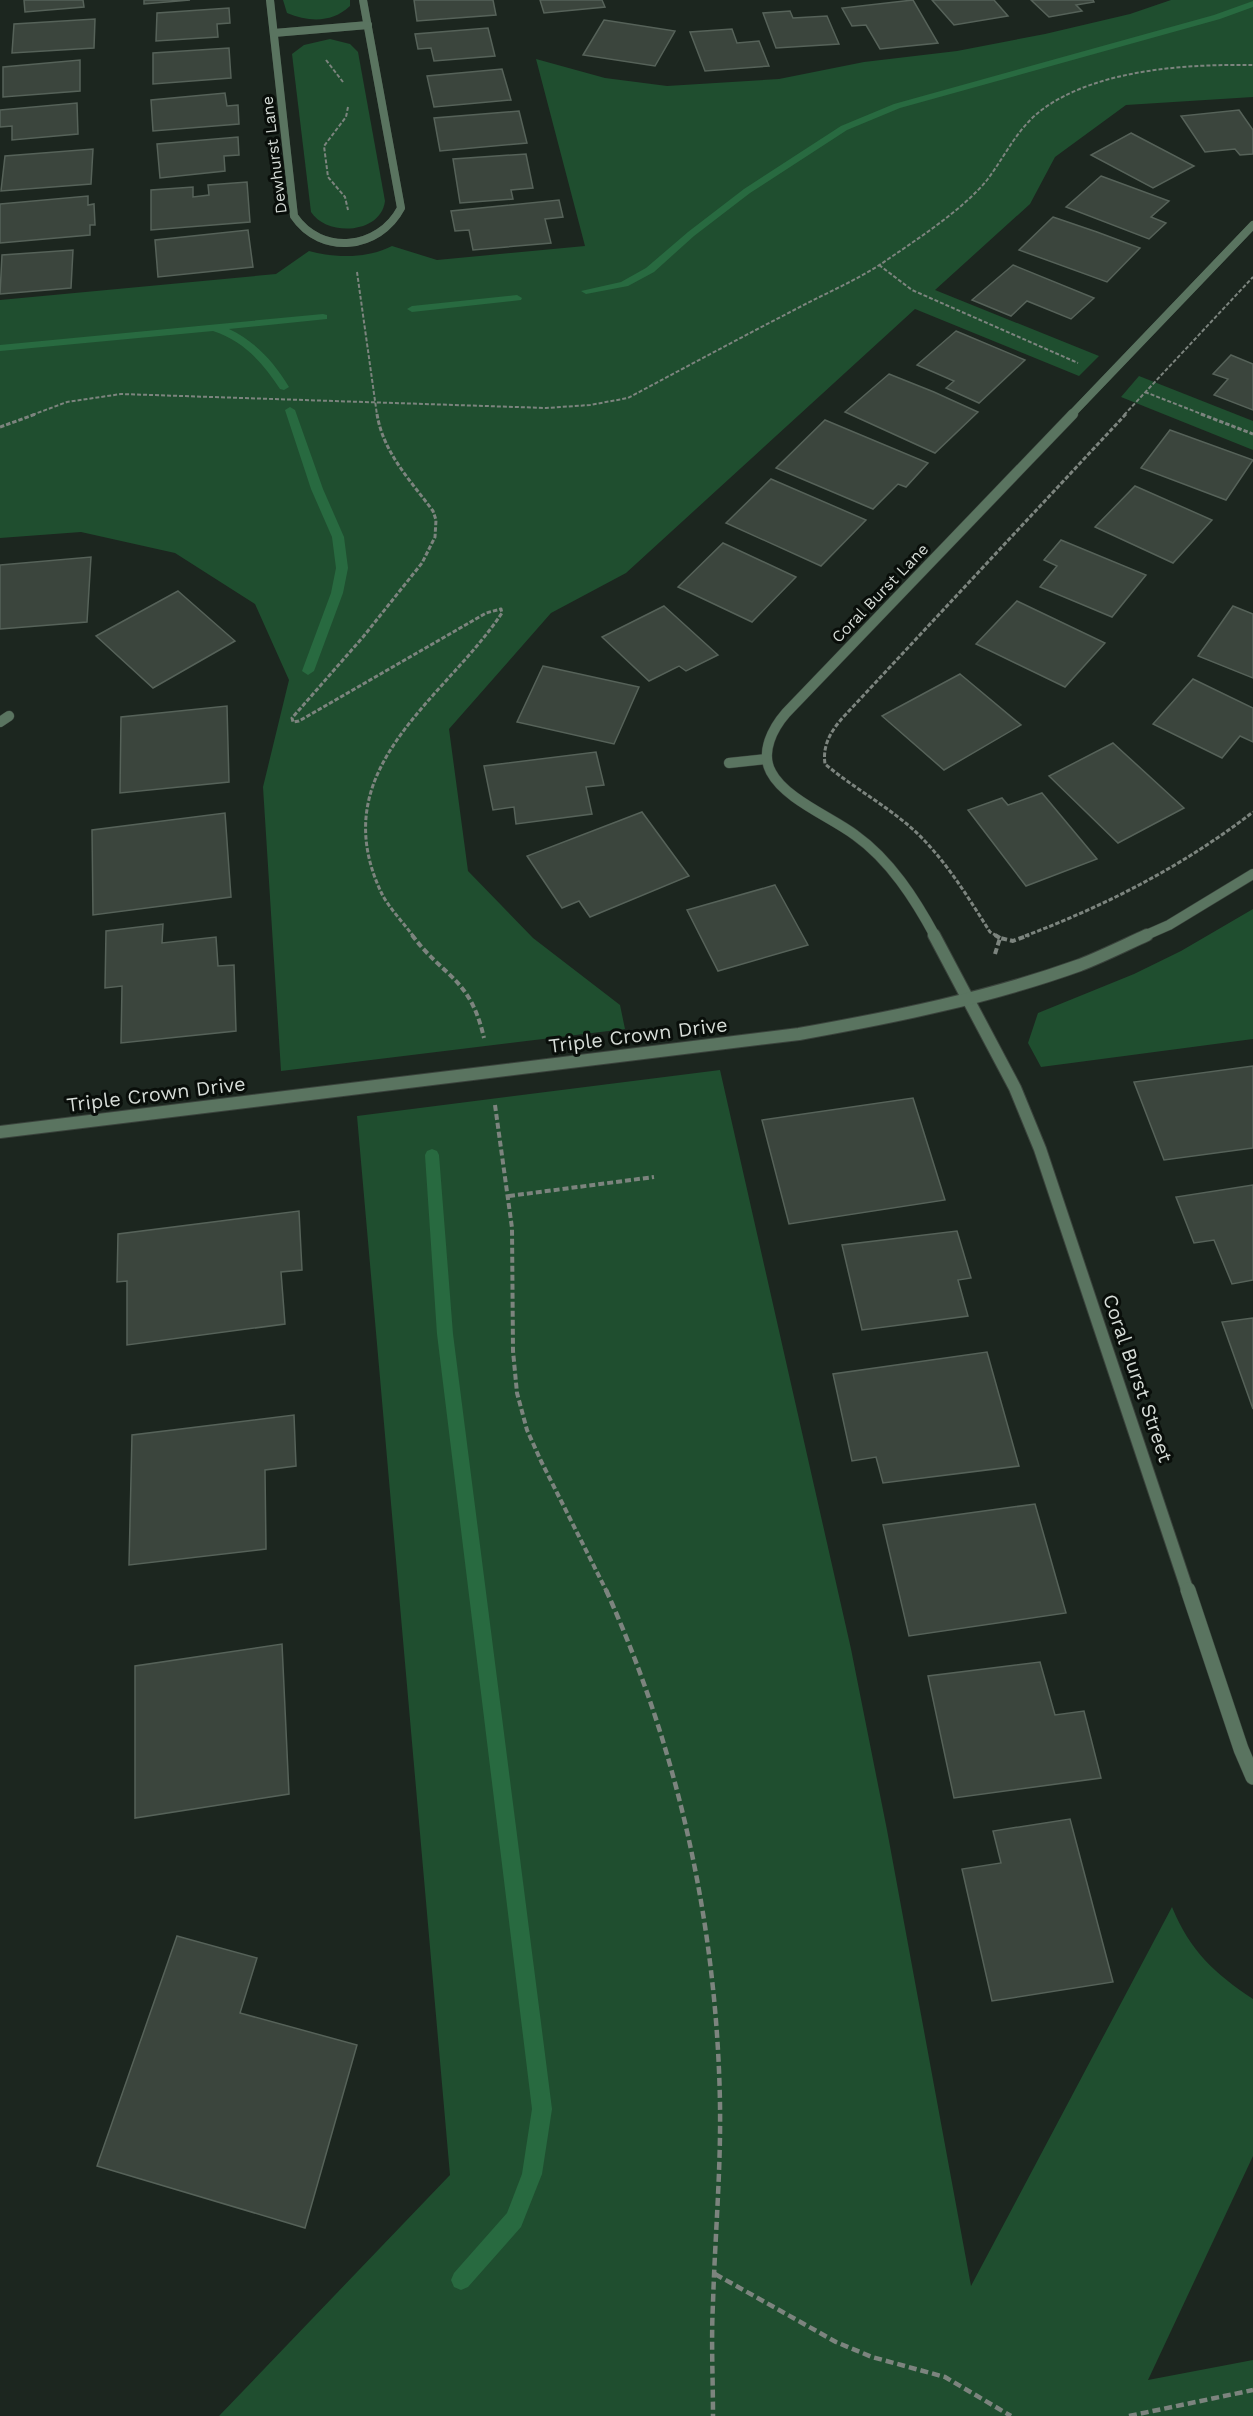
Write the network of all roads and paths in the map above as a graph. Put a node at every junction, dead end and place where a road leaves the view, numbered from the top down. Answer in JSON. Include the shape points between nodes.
{"nodes":[{"id":1,"x":270,"y":0,"type":"edge"},
{"id":2,"x":363,"y":0,"type":"edge"},
{"id":3,"x":368,"y":25,"type":"junction"},
{"id":4,"x":274,"y":33,"type":"junction"},
{"id":5,"x":325,"y":50,"type":"dead end"},
{"id":6,"x":1253,"y":65,"type":"edge"},
{"id":7,"x":345,"y":84,"type":"dead end"},
{"id":8,"x":347,"y":101,"type":"dead end"},
{"id":9,"x":350,"y":220,"type":"dead end"},
{"id":10,"x":1253,"y":225,"type":"edge"},
{"id":11,"x":356,"y":264,"type":"dead end"},
{"id":12,"x":879,"y":265,"type":"junction"},
{"id":13,"x":1253,"y":277,"type":"edge"},
{"id":14,"x":1086,"y":367,"type":"dead end"},
{"id":15,"x":1138,"y":388,"type":"dead end"},
{"id":16,"x":1145,"y":392,"type":"junction"},
{"id":17,"x":375,"y":402,"type":"junction"},
{"id":18,"x":0,"y":427,"type":"edge"},
{"id":19,"x":1253,"y":434,"type":"edge"},
{"id":20,"x":766,"y":759,"type":"junction"},
{"id":21,"x":729,"y":763,"type":"dead end"},
{"id":22,"x":1253,"y":812,"type":"edge"},
{"id":23,"x":1253,"y":874,"type":"edge"},
{"id":24,"x":1000,"y":938,"type":"junction"},
{"id":25,"x":995,"y":954,"type":"dead end"},
{"id":26,"x":968,"y":1000,"type":"junction"},
{"id":27,"x":486,"y":1047,"type":"dead end"},
{"id":28,"x":494,"y":1098,"type":"dead end"},
{"id":29,"x":0,"y":1132,"type":"edge"},
{"id":30,"x":654,"y":1177,"type":"dead end"},
{"id":31,"x":509,"y":1196,"type":"junction"},
{"id":32,"x":1253,"y":1777,"type":"edge"},
{"id":33,"x":715,"y":2274,"type":"junction"},
{"id":34,"x":1253,"y":2390,"type":"edge"},
{"id":35,"x":713,"y":2416,"type":"edge"},
{"id":36,"x":1011,"y":2416,"type":"edge"},
{"id":37,"x":1129,"y":2416,"type":"edge"}],
"edges":[{"from":1,"to":4,"type":"street","name":"Dewhurst Lane"},
{"from":2,"to":3,"type":"street","name":"Dewhurst Lane"},
{"from":3,"to":4,"type":"street"},
{"from":3,"to":4,"type":"street","name":"Dewhurst Lane","via":[[401,208],[393,225],[385,231],[345,242],[310,235],[294,216]]},
{"from":5,"to":7,"type":"path","via":[[328,65]]},
{"from":6,"to":12,"type":"path","via":[[1199,64],[1151,69],[1078,91],[1044,108],[1022,127],[987,180],[966,202]]},
{"from":8,"to":9,"type":"path","via":[[346,117],[324,146],[328,177],[345,197]]},
{"from":10,"to":20,"type":"street","name":"Coral Burst Lane","via":[[777,723]]},
{"from":11,"to":17,"type":"path"},
{"from":12,"to":14,"type":"path","via":[[912,290]]},
{"from":12,"to":17,"type":"path","via":[[628,398],[546,408]]},
{"from":13,"to":16,"type":"path"},
{"from":15,"to":16,"type":"path"},
{"from":16,"to":19,"type":"path"},
{"from":16,"to":24,"type":"path","via":[[852,707],[833,730],[823,751],[825,764],[908,825],[934,851],[990,932]]},
{"from":17,"to":18,"type":"path","via":[[121,394],[67,402]]},
{"from":17,"to":27,"type":"path","via":[[385,443],[432,511],[436,528],[433,545],[363,637],[292,718],[293,722],[299,721],[486,613],[501,609],[494,625],[387,753],[377,770],[363,816],[365,851],[374,880],[390,909],[471,996],[478,1009]]},
{"from":20,"to":21,"type":"street"},
{"from":20,"to":26,"type":"street","via":[[771,773],[791,794],[857,836],[900,878]]},
{"from":22,"to":24,"type":"path","via":[[1188,859],[1095,908],[1013,941]]},
{"from":23,"to":26,"type":"street","name":"Triple Crown Drive","via":[[1174,922],[1100,958]]},
{"from":24,"to":25,"type":"path"},
{"from":26,"to":29,"type":"street","name":"Triple Crown Drive","via":[[769,1038]]},
{"from":26,"to":32,"type":"street","name":"Coral Burst Street","via":[[1015,1088],[1040,1149]]},
{"from":28,"to":31,"type":"path"},
{"from":30,"to":31,"type":"path"},
{"from":31,"to":33,"type":"path","via":[[514,1377],[521,1411],[539,1461],[581,1538],[630,1645],[661,1737],[695,1874],[710,1962],[720,2089]]},
{"from":33,"to":35,"type":"path"},
{"from":33,"to":36,"type":"path","via":[[836,2342],[872,2357],[945,2377]]},
{"from":34,"to":37,"type":"path"}]}
